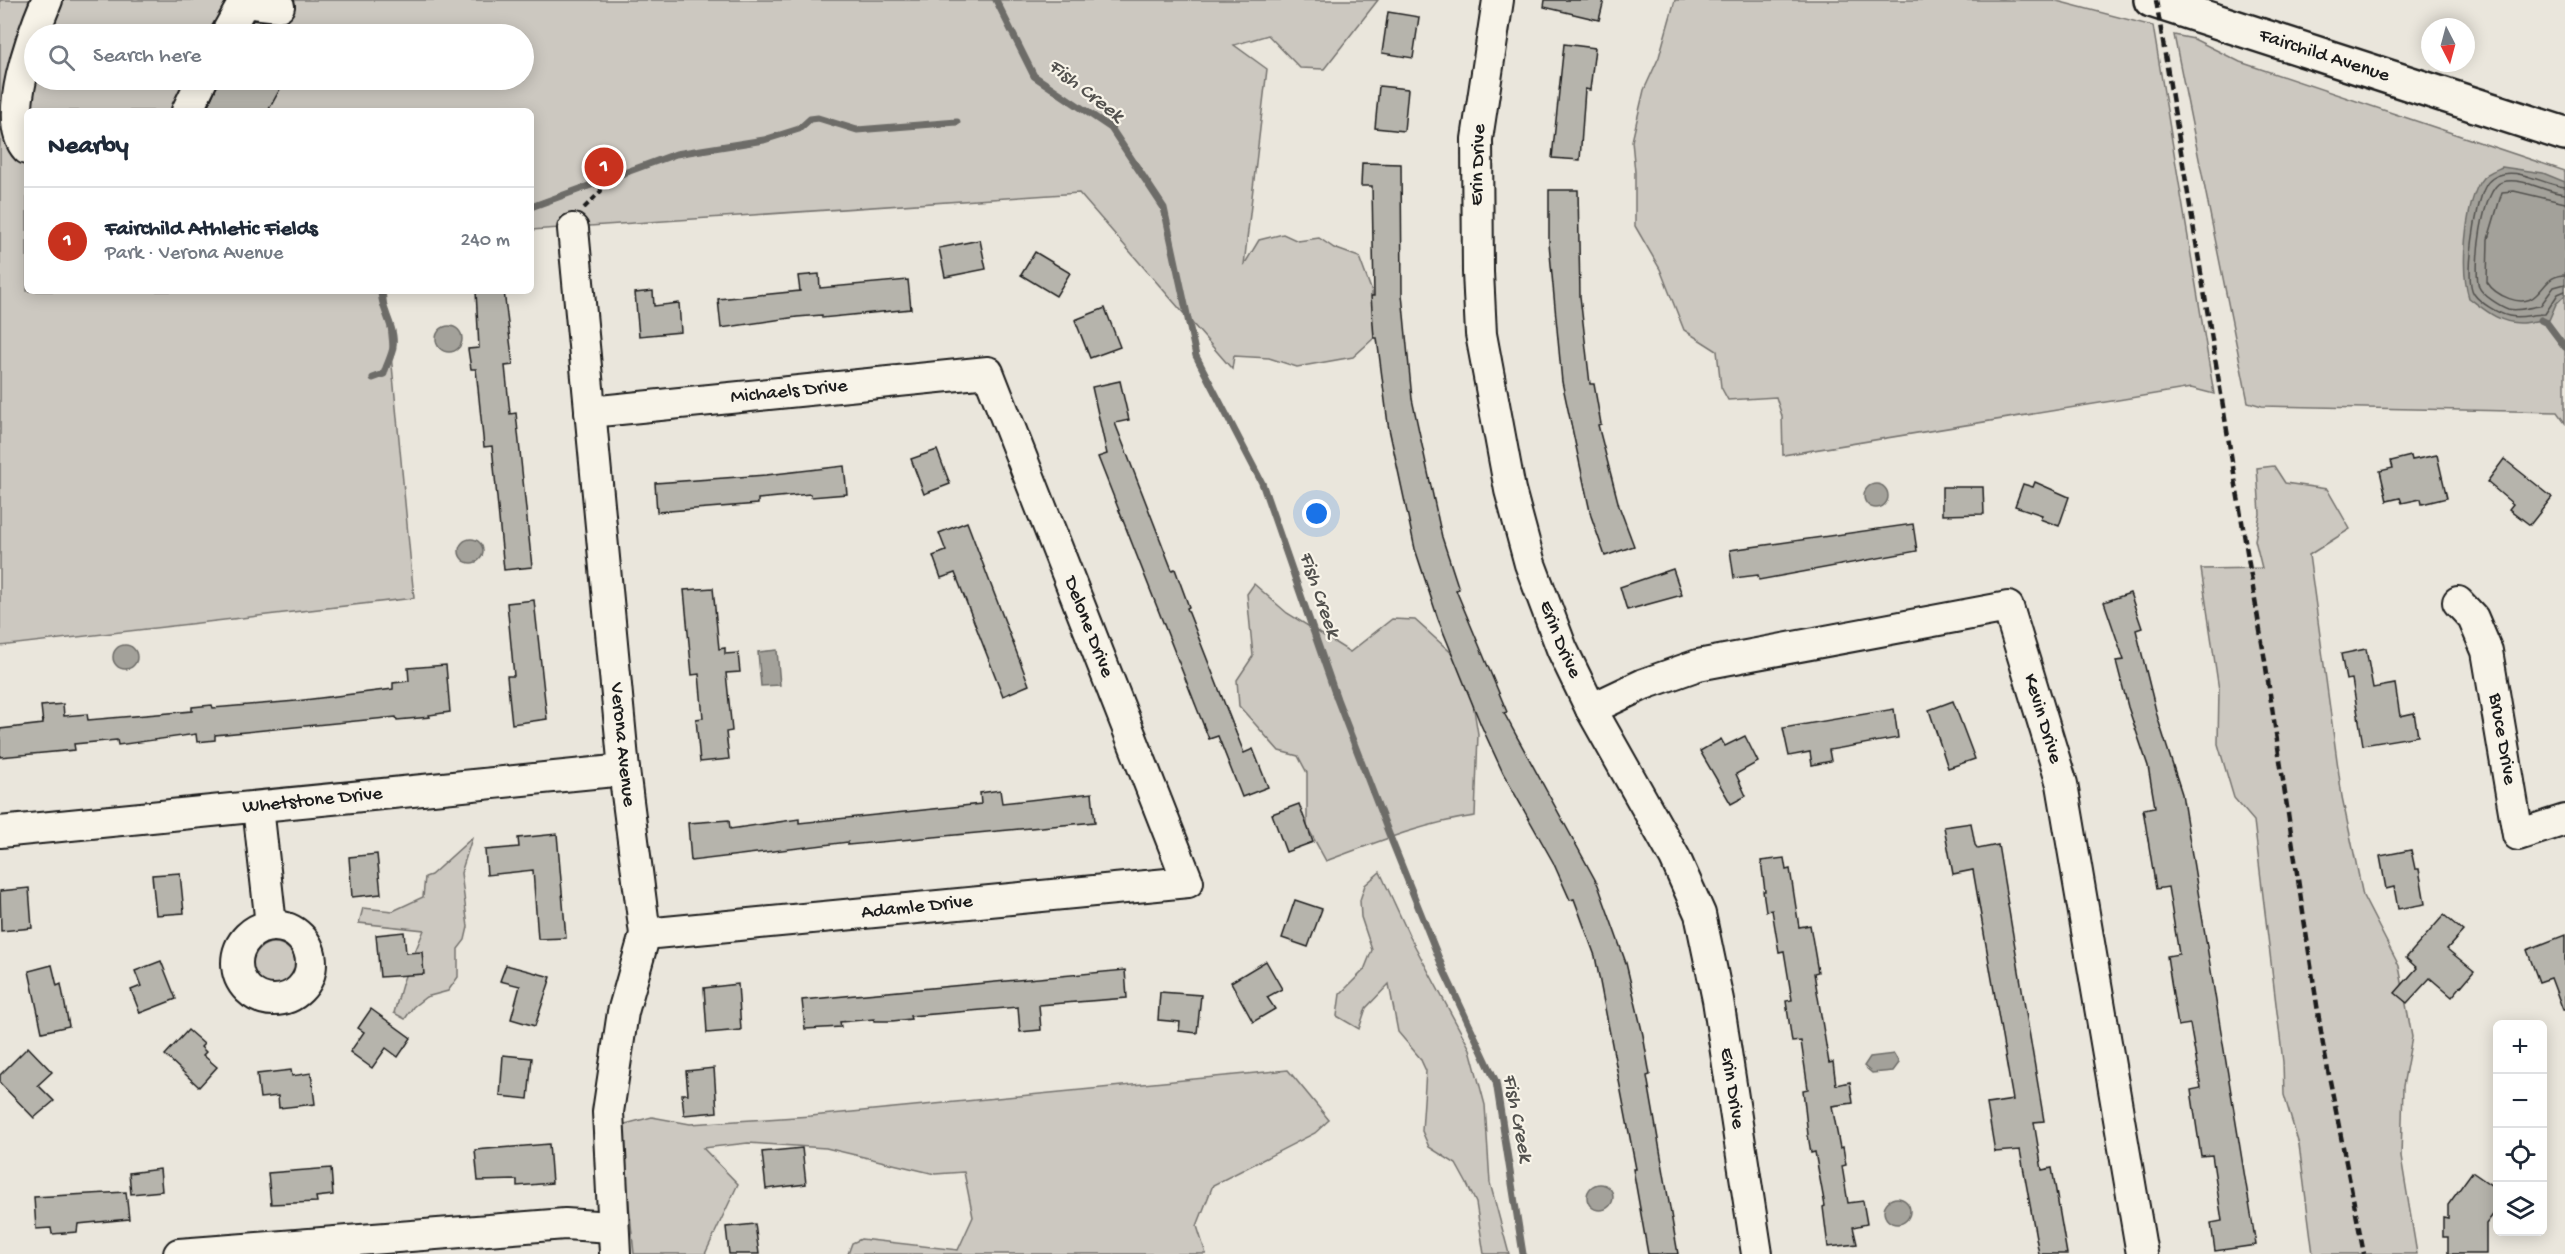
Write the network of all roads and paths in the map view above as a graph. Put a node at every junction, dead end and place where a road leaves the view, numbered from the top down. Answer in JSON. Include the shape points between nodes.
{"nodes":[{"id":1,"x":46,"y":0,"type":"edge"},
{"id":2,"x":1498,"y":0,"type":"edge"},
{"id":3,"x":2151,"y":0,"type":"edge"},
{"id":4,"x":279,"y":6,"type":"dead end"},
{"id":5,"x":37,"y":24,"type":"edge"},
{"id":6,"x":232,"y":24,"type":"edge"},
{"id":7,"x":24,"y":58,"type":"edge"},
{"id":8,"x":197,"y":90,"type":"edge"},
{"id":9,"x":188,"y":108,"type":"edge"},
{"id":10,"x":2565,"y":134,"type":"edge"},
{"id":11,"x":24,"y":146,"type":"edge"},
{"id":12,"x":596,"y":159,"type":"dead end"},
{"id":13,"x":602,"y":191,"type":"dead end"},
{"id":14,"x":573,"y":229,"type":"dead end"},
{"id":15,"x":988,"y":372,"type":"joint"},
{"id":16,"x":590,"y":412,"type":"junction"},
{"id":17,"x":2458,"y":602,"type":"dead end"},
{"id":18,"x":1591,"y":708,"type":"junction"},
{"id":19,"x":624,"y":770,"type":"junction"},
{"id":20,"x":258,"y":807,"type":"junction"},
{"id":21,"x":2565,"y":820,"type":"edge"},
{"id":22,"x":0,"y":832,"type":"edge"},
{"id":23,"x":1188,"y":882,"type":"joint"},
{"id":24,"x":271,"y":926,"type":"dead end"},
{"id":25,"x":645,"y":934,"type":"junction"},
{"id":26,"x":614,"y":1240,"type":"edge"},
{"id":27,"x":179,"y":1254,"type":"edge"},
{"id":28,"x":1757,"y":1254,"type":"edge"},
{"id":29,"x":2142,"y":1254,"type":"edge"}],
"edges":[{"from":1,"to":5,"type":"street"},
{"from":2,"to":18,"type":"street","name":"Erin Drive","via":[[1477,139],[1481,334],[1510,490],[1530,564],[1562,649]]},
{"from":3,"to":10,"type":"main road","name":"Fairchild Avenue"},
{"from":4,"to":6,"type":"street","via":[[244,2]]},
{"from":7,"to":11,"type":"street","via":[[14,85],[12,113]]},
{"from":8,"to":9,"type":"street"},
{"from":12,"to":13,"type":"path"},
{"from":14,"to":16,"type":"street","name":"Verona Avenue"},
{"from":15,"to":16,"type":"street","name":"Michaels Drive"},
{"from":15,"to":23,"type":"street","name":"Delone Drive"},
{"from":16,"to":19,"type":"street","name":"Verona Avenue"},
{"from":17,"to":21,"type":"street","name":"Bruce Drive","via":[[2473,618],[2487,651],[2518,835]]},
{"from":18,"to":28,"type":"street","name":"Erin Drive","via":[[1674,858],[1700,914],[1718,1000]]},
{"from":18,"to":29,"type":"street","name":"Kevin Drive","via":[[1698,665],[2008,607],[2062,784]]},
{"from":19,"to":20,"type":"street","name":"Whetstone Drive"},
{"from":19,"to":25,"type":"street","name":"Verona Avenue"},
{"from":20,"to":22,"type":"street","name":"Whetstone Drive"},
{"from":20,"to":24,"type":"street"},
{"from":23,"to":25,"type":"street","name":"Adamle Drive"},
{"from":25,"to":26,"type":"street","name":"Verona Avenue","via":[[623,1012],[608,1112]]},
{"from":26,"to":27,"type":"street","via":[[565,1224]]}]}
